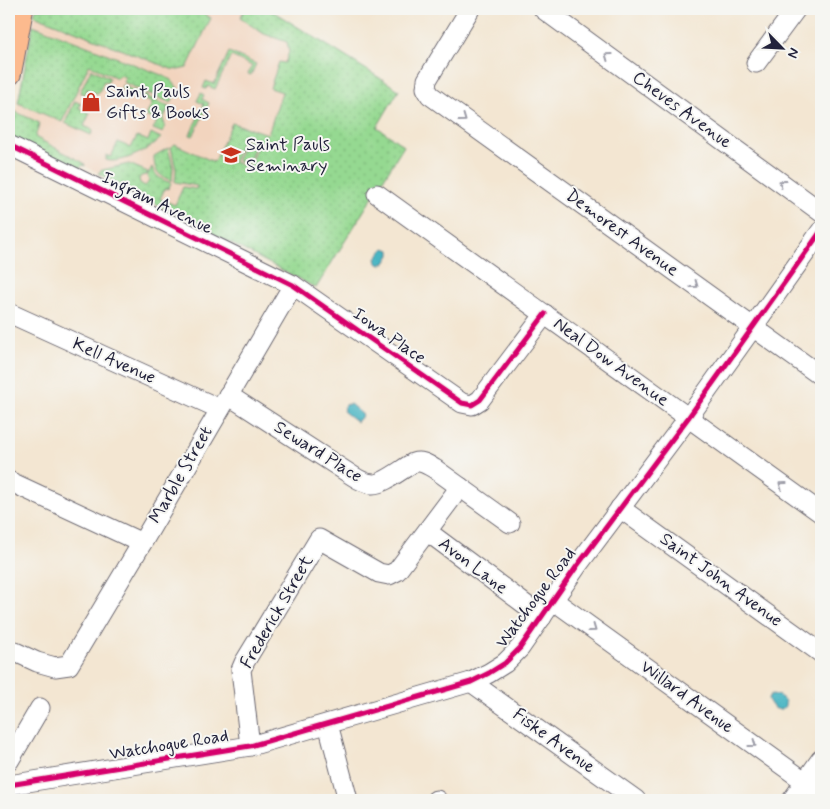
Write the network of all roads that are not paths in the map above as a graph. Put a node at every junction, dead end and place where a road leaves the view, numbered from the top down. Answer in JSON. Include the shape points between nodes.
{"nodes":[{"id":1,"x":21,"y":9,"type":"edge"},
{"id":2,"x":543,"y":9,"type":"edge"},
{"id":3,"x":796,"y":9,"type":"edge"},
{"id":4,"x":466,"y":10,"type":"edge"},
{"id":5,"x":12,"y":41,"type":"edge"},
{"id":6,"x":756,"y":63,"type":"dead end"},
{"id":7,"x":9,"y":72,"type":"edge"},
{"id":8,"x":9,"y":145,"type":"edge"},
{"id":9,"x":377,"y":194,"type":"dead end"},
{"id":10,"x":821,"y":212,"type":"edge"},
{"id":11,"x":820,"y":235,"type":"edge"},
{"id":12,"x":293,"y":285,"type":"junction"},
{"id":13,"x":9,"y":313,"type":"edge"},
{"id":14,"x":544,"y":314,"type":"junction"},
{"id":15,"x":754,"y":328,"type":"junction"},
{"id":16,"x":821,"y":376,"type":"edge"},
{"id":17,"x":224,"y":402,"type":"junction"},
{"id":18,"x":688,"y":418,"type":"junction"},
{"id":19,"x":9,"y":481,"type":"edge"},
{"id":20,"x":460,"y":487,"type":"junction"},
{"id":21,"x":620,"y":508,"type":"junction"},
{"id":22,"x":821,"y":513,"type":"edge"},
{"id":23,"x":510,"y":523,"type":"dead end"},
{"id":24,"x":428,"y":532,"type":"junction"},
{"id":25,"x":319,"y":539,"type":"joint"},
{"id":26,"x":142,"y":543,"type":"junction"},
{"id":27,"x":553,"y":600,"type":"junction"},
{"id":28,"x":542,"y":617,"type":"junction"},
{"id":29,"x":9,"y":649,"type":"edge"},
{"id":30,"x":821,"y":653,"type":"edge"},
{"id":31,"x":472,"y":682,"type":"junction"},
{"id":32,"x":40,"y":708,"type":"dead end"},
{"id":33,"x":328,"y":724,"type":"junction"},
{"id":34,"x":250,"y":746,"type":"junction"},
{"id":35,"x":821,"y":759,"type":"edge"},
{"id":36,"x":9,"y":761,"type":"edge"},
{"id":37,"x":805,"y":782,"type":"junction"},
{"id":38,"x":9,"y":785,"type":"edge"},
{"id":39,"x":821,"y":793,"type":"edge"},
{"id":40,"x":348,"y":800,"type":"edge"},
{"id":41,"x":636,"y":800,"type":"edge"},
{"id":42,"x":792,"y":800,"type":"edge"}],
"edges":[{"from":1,"to":5,"type":"main road"},
{"from":10,"to":2,"type":"street","name":"Cheves Avenue","one_way":true},
{"from":3,"to":6,"type":"street"},
{"from":4,"to":15,"type":"street","name":"Demorest Avenue","one_way":true,"via":[[427,80],[426,88],[430,95]]},
{"from":5,"to":7,"type":"main road"},
{"from":8,"to":12,"type":"street","name":"Ingram Avenue"},
{"from":9,"to":14,"type":"street","name":"Neal Dow Avenue"},
{"from":11,"to":15,"type":"street","name":"Watchogue Road"},
{"from":12,"to":14,"type":"street","name":"Iowa Place","via":[[462,403],[472,405],[480,400]]},
{"from":12,"to":17,"type":"street","name":"Marble Street"},
{"from":13,"to":17,"type":"street","name":"Kell Avenue"},
{"from":14,"to":18,"type":"street","name":"Neal Dow Avenue"},
{"from":15,"to":16,"type":"street","name":"Demorest Avenue"},
{"from":15,"to":18,"type":"street","name":"Watchogue Road"},
{"from":17,"to":20,"type":"street","name":"Seward Place","via":[[364,482],[375,484],[418,461],[436,469]]},
{"from":17,"to":26,"type":"street","name":"Marble Street"},
{"from":18,"to":21,"type":"street","name":"Watchogue Road"},
{"from":22,"to":18,"type":"street","name":"Neal Dow Avenue","one_way":true},
{"from":19,"to":26,"type":"street"},
{"from":20,"to":23,"type":"street","name":"Seward Place"},
{"from":20,"to":24,"type":"street","name":"Avon Lane"},
{"from":21,"to":27,"type":"street","name":"Watchogue Road"},
{"from":21,"to":30,"type":"street","name":"Saint John Avenue"},
{"from":24,"to":25,"type":"street","name":"Avon Lane","via":[[397,571],[389,575],[379,573]]},
{"from":24,"to":28,"type":"street","name":"Avon Lane"},
{"from":25,"to":34,"type":"street","name":"Frederick Street","via":[[241,670]]},
{"from":26,"to":29,"type":"street","name":"Marble Street","via":[[69,665],[54,667]]},
{"from":27,"to":28,"type":"street","name":"Watchogue Road"},
{"from":27,"to":37,"type":"street","name":"Willard Avenue","one_way":true},
{"from":28,"to":31,"type":"street","name":"Watchogue Road","via":[[520,648],[505,662]]},
{"from":31,"to":33,"type":"street","name":"Watchogue Road"},
{"from":31,"to":41,"type":"street","name":"Fiske Avenue"},
{"from":32,"to":36,"type":"street"},
{"from":33,"to":34,"type":"street","name":"Watchogue Road"},
{"from":33,"to":40,"type":"street"},
{"from":34,"to":38,"type":"street","name":"Watchogue Road"},
{"from":35,"to":37,"type":"street"},
{"from":37,"to":39,"type":"street","name":"Willard Avenue"},
{"from":37,"to":42,"type":"street"}]}
